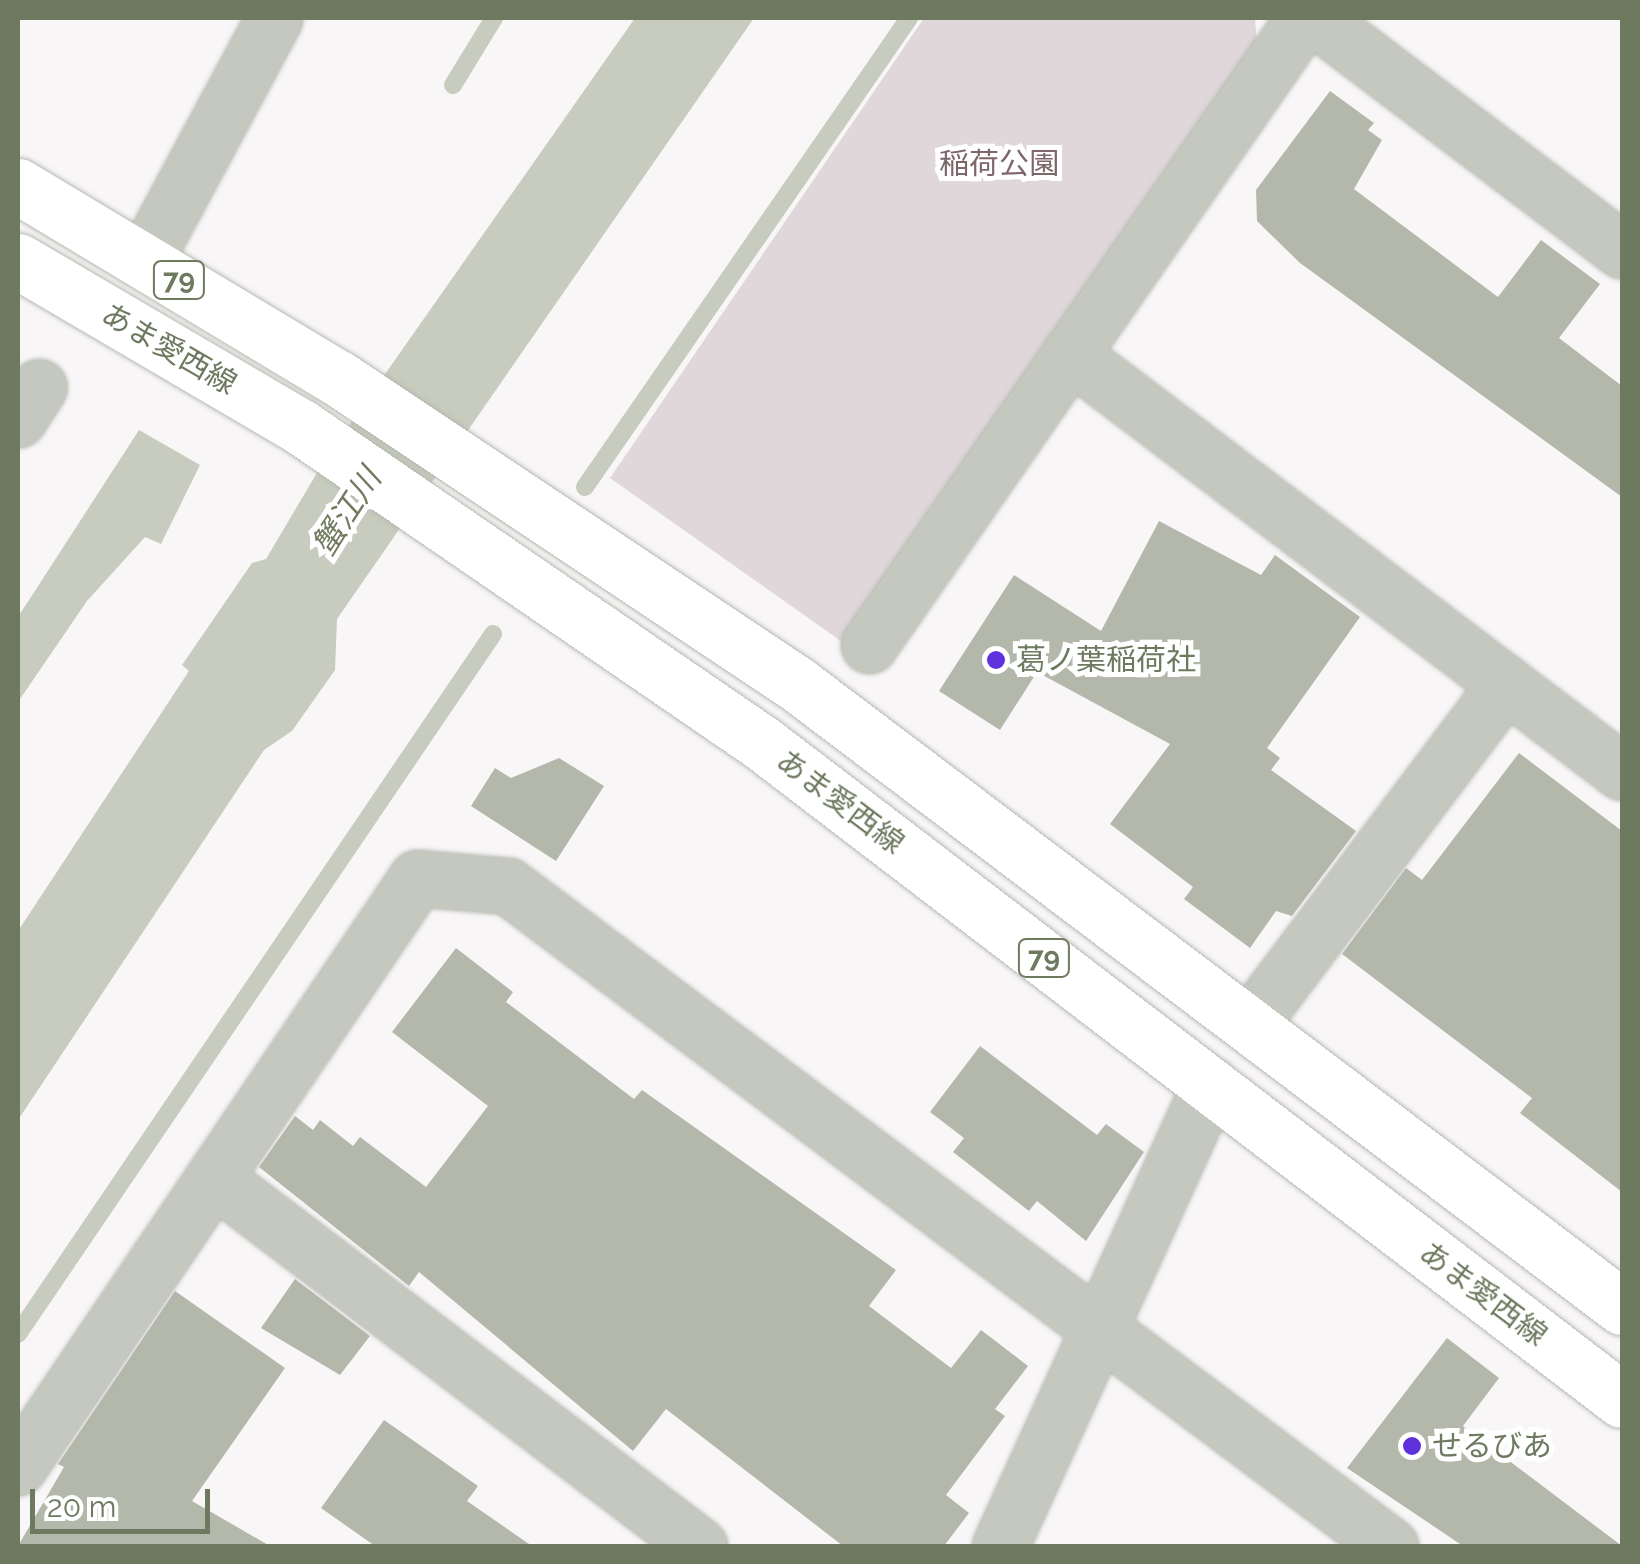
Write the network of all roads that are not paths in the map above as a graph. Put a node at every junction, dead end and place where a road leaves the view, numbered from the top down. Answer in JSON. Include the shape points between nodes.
{"nodes":[{"id":1,"x":274,"y":18,"type":"edge"},
{"id":2,"x":1304,"y":18,"type":"edge"},
{"id":3,"x":1315,"y":18,"type":"edge"},
{"id":4,"x":18,"y":186,"type":"edge"},
{"id":5,"x":1622,"y":250,"type":"edge"},
{"id":6,"x":145,"y":259,"type":"junction"},
{"id":7,"x":18,"y":261,"type":"edge"},
{"id":8,"x":1070,"y":354,"type":"junction"},
{"id":9,"x":869,"y":646,"type":"dead end"},
{"id":10,"x":1506,"y":684,"type":"junction"},
{"id":11,"x":1622,"y":772,"type":"edge"},
{"id":12,"x":1249,"y":1025,"type":"junction"},
{"id":13,"x":1210,"y":1085,"type":"junction"},
{"id":14,"x":214,"y":1178,"type":"junction"},
{"id":15,"x":1622,"y":1308,"type":"edge"},
{"id":16,"x":1102,"y":1330,"type":"junction"},
{"id":17,"x":1622,"y":1400,"type":"edge"},
{"id":18,"x":18,"y":1467,"type":"edge"},
{"id":19,"x":636,"y":1527,"type":"edge"},
{"id":20,"x":699,"y":1546,"type":"edge"},
{"id":21,"x":1000,"y":1546,"type":"edge"},
{"id":22,"x":1390,"y":1546,"type":"edge"}],
"edges":[{"from":1,"to":6,"type":"street"},
{"from":2,"to":8,"type":"street"},
{"from":3,"to":5,"type":"street"},
{"from":4,"to":6,"type":"main road","name":"あま愛西線","number":"79"},
{"from":6,"to":12,"type":"main road","name":"あま愛西線","number":"79","via":[[490,476],[797,684]]},
{"from":7,"to":13,"type":"main road","name":"あま愛西線","number":"79","via":[[301,426],[456,529],[762,743]]},
{"from":8,"to":9,"type":"street"},
{"from":8,"to":10,"type":"street"},
{"from":10,"to":11,"type":"street"},
{"from":10,"to":12,"type":"street"},
{"from":12,"to":15,"type":"main road","name":"あま愛西線","number":"79"},
{"from":13,"to":16,"type":"street"},
{"from":13,"to":17,"type":"main road","name":"あま愛西線","number":"79"},
{"from":14,"to":16,"type":"street","via":[[417,878],[508,886]]},
{"from":14,"to":18,"type":"street"},
{"from":14,"to":19,"type":"street"},
{"from":16,"to":21,"type":"street"},
{"from":16,"to":22,"type":"street"},
{"from":19,"to":20,"type":"street"}]}
